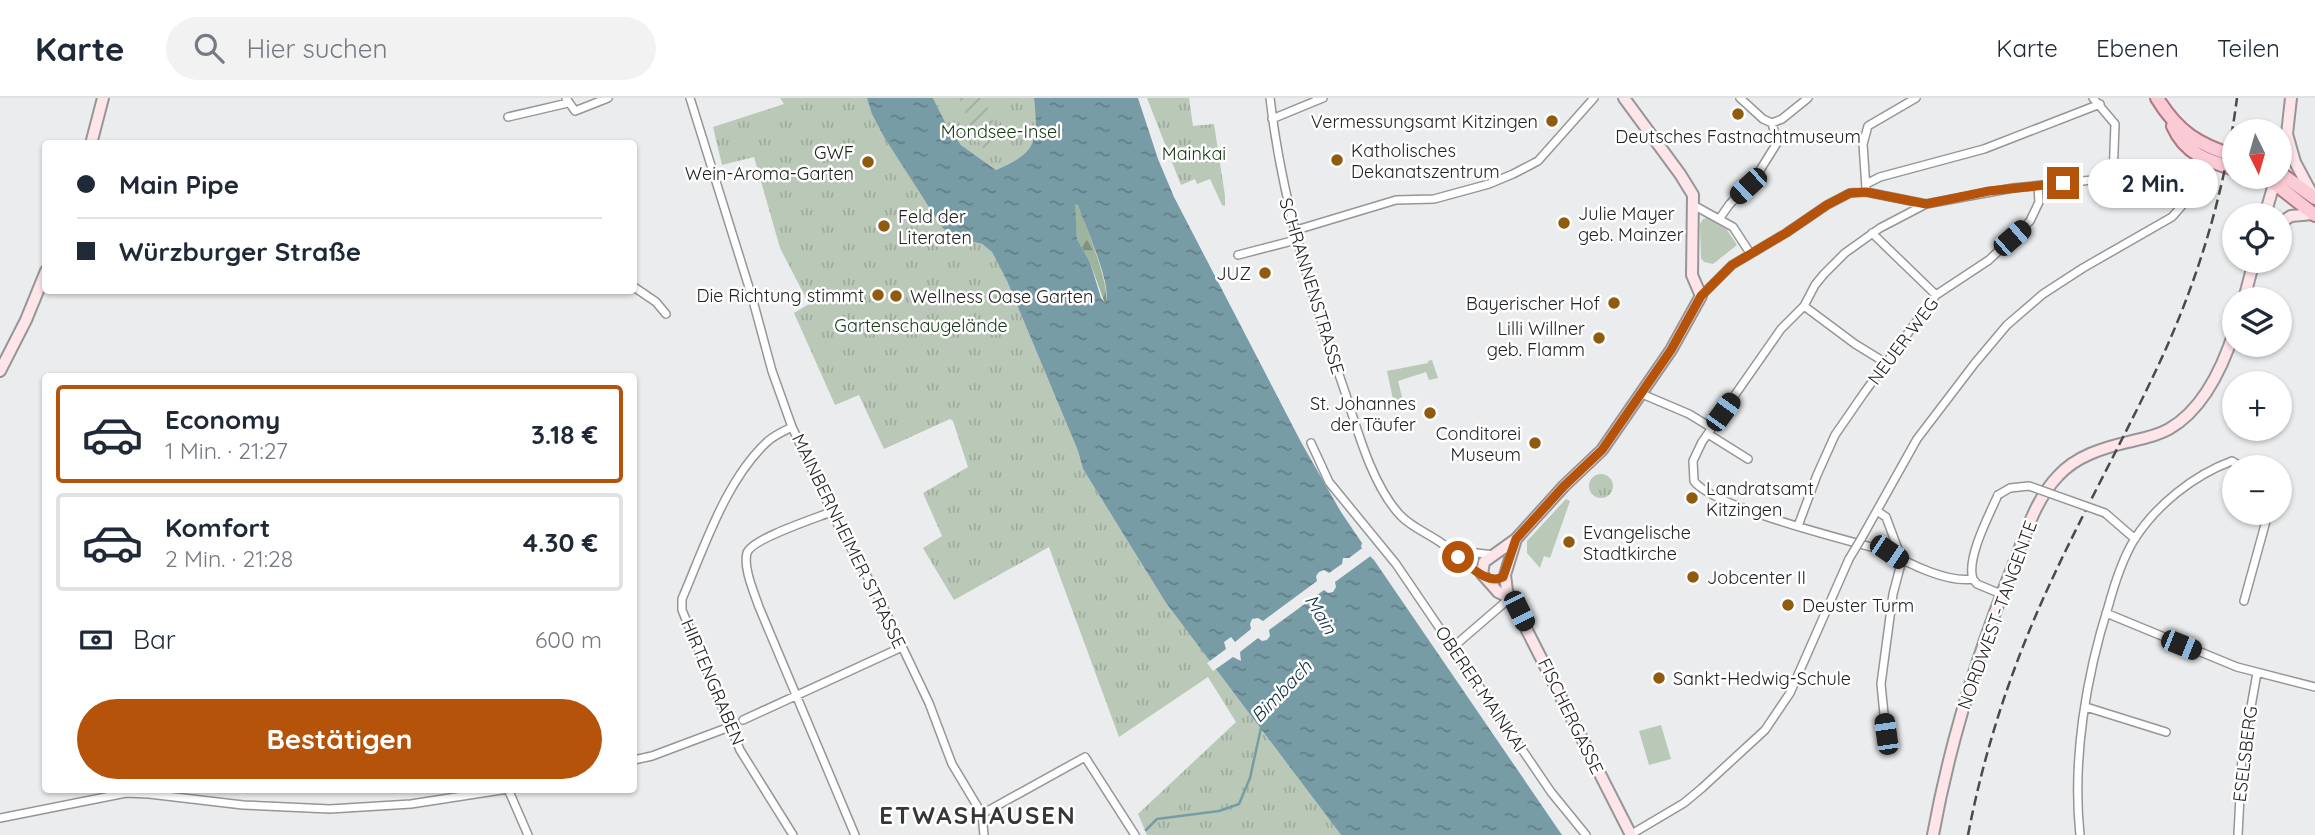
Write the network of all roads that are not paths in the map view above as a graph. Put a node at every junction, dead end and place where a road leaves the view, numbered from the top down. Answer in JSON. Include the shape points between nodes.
{"nodes":[{"id":1,"x":103,"y":98,"type":"edge"},
{"id":2,"x":608,"y":98,"type":"edge"},
{"id":3,"x":690,"y":98,"type":"edge"},
{"id":4,"x":1269,"y":98,"type":"edge"},
{"id":5,"x":1323,"y":98,"type":"edge"},
{"id":6,"x":1594,"y":98,"type":"edge"},
{"id":7,"x":1624,"y":98,"type":"edge"},
{"id":8,"x":1740,"y":98,"type":"edge"},
{"id":9,"x":1808,"y":98,"type":"edge"},
{"id":10,"x":1916,"y":98,"type":"edge"},
{"id":11,"x":2157,"y":98,"type":"edge"},
{"id":12,"x":2291,"y":98,"type":"edge"},
{"id":13,"x":567,"y":101,"type":"edge"},
{"id":14,"x":2097,"y":101,"type":"edge"},
{"id":15,"x":508,"y":117,"type":"dead end"},
{"id":16,"x":1272,"y":119,"type":"junction"},
{"id":17,"x":2171,"y":119,"type":"junction"},
{"id":18,"x":2289,"y":119,"type":"edge"},
{"id":19,"x":1772,"y":123,"type":"junction"},
{"id":20,"x":92,"y":140,"type":"edge"},
{"id":21,"x":2222,"y":152,"type":"edge"},
{"id":22,"x":2292,"y":152,"type":"edge"},
{"id":23,"x":2202,"y":159,"type":"junction"},
{"id":24,"x":2222,"y":165,"type":"edge"},
{"id":25,"x":2187,"y":176,"type":"junction"},
{"id":26,"x":2113,"y":178,"type":"junction"},
{"id":27,"x":2038,"y":186,"type":"junction"},
{"id":28,"x":2292,"y":186,"type":"edge"},
{"id":29,"x":1866,"y":188,"type":"junction"},
{"id":30,"x":2288,"y":189,"type":"edge"},
{"id":31,"x":2314,"y":197,"type":"edge"},
{"id":32,"x":1926,"y":204,"type":"junction"},
{"id":33,"x":1695,"y":206,"type":"junction"},
{"id":34,"x":2314,"y":214,"type":"edge"},
{"id":35,"x":2292,"y":216,"type":"edge"},
{"id":36,"x":1720,"y":218,"type":"junction"},
{"id":37,"x":1293,"y":230,"type":"junction"},
{"id":38,"x":1872,"y":233,"type":"junction"},
{"id":39,"x":1296,"y":240,"type":"junction"},
{"id":40,"x":1750,"y":253,"type":"junction"},
{"id":41,"x":1238,"y":255,"type":"dead end"},
{"id":42,"x":42,"y":281,"type":"edge"},
{"id":43,"x":637,"y":289,"type":"edge"},
{"id":44,"x":1936,"y":295,"type":"junction"},
{"id":45,"x":1701,"y":296,"type":"junction"},
{"id":46,"x":1804,"y":306,"type":"junction"},
{"id":47,"x":666,"y":314,"type":"dead end"},
{"id":48,"x":2226,"y":357,"type":"edge"},
{"id":49,"x":1886,"y":363,"type":"junction"},
{"id":50,"x":0,"y":371,"type":"edge"},
{"id":51,"x":1642,"y":394,"type":"junction"},
{"id":52,"x":792,"y":426,"type":"junction"},
{"id":53,"x":1710,"y":431,"type":"junction"},
{"id":54,"x":1311,"y":443,"type":"dead end"},
{"id":55,"x":1748,"y":459,"type":"dead end"},
{"id":56,"x":2222,"y":465,"type":"edge"},
{"id":57,"x":1877,"y":510,"type":"junction"},
{"id":58,"x":831,"y":512,"type":"junction"},
{"id":59,"x":2262,"y":525,"type":"edge"},
{"id":60,"x":1798,"y":526,"type":"junction"},
{"id":61,"x":1516,"y":539,"type":"junction"},
{"id":62,"x":2135,"y":539,"type":"junction"},
{"id":63,"x":1444,"y":545,"type":"junction"},
{"id":64,"x":1494,"y":555,"type":"junction"},
{"id":65,"x":1902,"y":561,"type":"junction"},
{"id":66,"x":1506,"y":570,"type":"junction"},
{"id":67,"x":1484,"y":576,"type":"junction"},
{"id":68,"x":1973,"y":579,"type":"junction"},
{"id":69,"x":2001,"y":594,"type":"junction"},
{"id":70,"x":1510,"y":598,"type":"junction"},
{"id":71,"x":2244,"y":601,"type":"dead end"},
{"id":72,"x":2106,"y":613,"type":"junction"},
{"id":73,"x":902,"y":647,"type":"junction"},
{"id":74,"x":1452,"y":648,"type":"junction"},
{"id":75,"x":2257,"y":673,"type":"junction"},
{"id":76,"x":2315,"y":687,"type":"edge"},
{"id":77,"x":795,"y":696,"type":"junction"},
{"id":78,"x":2086,"y":707,"type":"junction"},
{"id":79,"x":743,"y":720,"type":"dead end"},
{"id":80,"x":732,"y":726,"type":"junction"},
{"id":81,"x":2166,"y":732,"type":"dead end"},
{"id":82,"x":1890,"y":749,"type":"dead end"},
{"id":83,"x":637,"y":759,"type":"edge"},
{"id":84,"x":117,"y":793,"type":"edge"},
{"id":85,"x":143,"y":793,"type":"edge"},
{"id":86,"x":486,"y":793,"type":"edge"},
{"id":87,"x":510,"y":793,"type":"edge"},
{"id":88,"x":982,"y":814,"type":"junction"},
{"id":89,"x":0,"y":818,"type":"edge"},
{"id":90,"x":528,"y":835,"type":"edge"},
{"id":91,"x":793,"y":835,"type":"edge"},
{"id":92,"x":855,"y":835,"type":"edge"},
{"id":93,"x":984,"y":835,"type":"edge"},
{"id":94,"x":1135,"y":835,"type":"edge"},
{"id":95,"x":1586,"y":835,"type":"edge"},
{"id":96,"x":1630,"y":835,"type":"edge"},
{"id":97,"x":1933,"y":835,"type":"edge"},
{"id":98,"x":2080,"y":835,"type":"edge"},
{"id":99,"x":2238,"y":835,"type":"edge"}],
"edges":[{"from":1,"to":20,"type":"main road"},
{"from":2,"to":13,"type":"street","via":[[576,111]]},
{"from":3,"to":52,"type":"street","name":"MAINBERNHEIMER STRASSE"},
{"from":4,"to":16,"type":"street","name":"SCHRANNENSTRASSE"},
{"from":5,"to":16,"type":"street"},
{"from":6,"to":37,"type":"street","via":[[1531,165],[1475,189],[1426,201],[1396,200]]},
{"from":7,"to":33,"type":"main road","via":[[1691,192]]},
{"from":8,"to":19,"type":"street"},
{"from":9,"to":19,"type":"street"},
{"from":10,"to":29,"type":"street","via":[[1868,126],[1863,144]]},
{"from":11,"to":17,"type":"main road"},
{"from":12,"to":18,"type":"main road"},
{"from":13,"to":15,"type":"street"},
{"from":14,"to":26,"type":"street","via":[[2115,124]]},
{"from":14,"to":29,"type":"street","via":[[1984,149],[1880,177]]},
{"from":16,"to":37,"type":"street","name":"SCHRANNENSTRASSE"},
{"from":17,"to":21,"type":"main road","via":[[2202,145]]},
{"from":17,"to":23,"type":"main road","via":[[2185,145]]},
{"from":19,"to":36,"type":"street","via":[[1777,143]]},
{"from":22,"to":31,"type":"main road"},
{"from":23,"to":24,"type":"main road"},
{"from":23,"to":25,"type":"street"},
{"from":25,"to":26,"type":"street"},
{"from":25,"to":57,"type":"street","via":[[2186,201],[2172,217],[2043,294],[2007,325],[1917,439]]},
{"from":26,"to":27,"type":"street"},
{"from":27,"to":32,"type":"street"},
{"from":27,"to":44,"type":"street","name":"NEUER WEG","via":[[2039,202],[2024,228],[1989,260]]},
{"from":28,"to":31,"type":"main road"},
{"from":29,"to":32,"type":"street"},
{"from":29,"to":40,"type":"street","via":[[1841,197]]},
{"from":30,"to":34,"type":"main road"},
{"from":32,"to":38,"type":"street"},
{"from":33,"to":36,"type":"street"},
{"from":33,"to":45,"type":"main road","via":[[1692,275]]},
{"from":34,"to":35,"type":"main road"},
{"from":36,"to":40,"type":"street","via":[[1733,227]]},
{"from":37,"to":39,"type":"street","name":"SCHRANNENSTRASSE"},
{"from":38,"to":44,"type":"street"},
{"from":38,"to":46,"type":"street","via":[[1824,274]]},
{"from":39,"to":41,"type":"street"},
{"from":39,"to":63,"type":"street","name":"SCHRANNENSTRASSE","via":[[1360,436],[1384,492],[1407,521]]},
{"from":40,"to":45,"type":"street"},
{"from":42,"to":50,"type":"main road"},
{"from":43,"to":47,"type":"street"},
{"from":44,"to":49,"type":"street","name":"NEUER WEG"},
{"from":45,"to":51,"type":"main road"},
{"from":46,"to":49,"type":"street"},
{"from":46,"to":53,"type":"street","via":[[1781,329]]},
{"from":48,"to":69,"type":"main road","name":"NORDWEST-TANGENTE","via":[[2197,405],[2169,429],[2100,449],[2060,473],[2033,513]]},
{"from":49,"to":60,"type":"street","name":"NEUER WEG","via":[[1835,435]]},
{"from":51,"to":53,"type":"street","via":[[1689,414]]},
{"from":51,"to":61,"type":"main road","via":[[1602,450]]},
{"from":52,"to":58,"type":"street","name":"MAINBERNHEIMER STRASSE"},
{"from":52,"to":80,"type":"street","name":"HIRTENGRABEN","via":[[769,439],[740,472],[682,599],[682,610]]},
{"from":53,"to":55,"type":"street"},
{"from":53,"to":60,"type":"street","via":[[1693,461],[1696,485],[1738,507]]},
{"from":54,"to":74,"type":"street","name":"OBERER MAINKAI","via":[[1329,482],[1396,565]]},
{"from":56,"to":62,"type":"street","via":[[2188,483]]},
{"from":57,"to":65,"type":"street","via":[[1886,517]]},
{"from":57,"to":96,"type":"street","bridge":true,"via":[[1849,558],[1790,692],[1765,730],[1684,803]]},
{"from":58,"to":73,"type":"street","name":"MAINBERNHEIMER STRASSE"},
{"from":58,"to":77,"type":"street","via":[[761,541],[747,555],[759,607]]},
{"from":59,"to":71,"type":"street"},
{"from":60,"to":65,"type":"street","via":[[1889,552]]},
{"from":61,"to":64,"type":"main road"},
{"from":61,"to":66,"type":"main road"},
{"from":62,"to":68,"type":"street","bridge":true,"via":[[2105,513],[2029,486],[2010,488],[1998,495],[1987,519],[1970,568]]},
{"from":62,"to":72,"type":"street"},
{"from":63,"to":64,"type":"street"},
{"from":63,"to":67,"type":"street","name":"SCHRANNENSTRASSE"},
{"from":64,"to":66,"type":"main road","via":[[1503,559]]},
{"from":64,"to":67,"type":"main road","via":[[1484,562]]},
{"from":65,"to":68,"type":"street","via":[[1954,580]]},
{"from":65,"to":82,"type":"street","via":[[1881,684]]},
{"from":66,"to":67,"type":"main road","via":[[1497,580]]},
{"from":66,"to":70,"type":"main road"},
{"from":67,"to":70,"type":"main road","via":[[1494,590]]},
{"from":68,"to":69,"type":"street"},
{"from":69,"to":97,"type":"main road","name":"NORDWEST-TANGENTE","via":[[1947,765]]},
{"from":70,"to":74,"type":"street"},
{"from":70,"to":96,"type":"main road","name":"FISCHERGASSE"},
{"from":72,"to":75,"type":"street"},
{"from":72,"to":78,"type":"street"},
{"from":73,"to":77,"type":"street"},
{"from":73,"to":88,"type":"street","name":"MAINBERNHEIMER STRASSE","via":[[952,764]]},
{"from":74,"to":95,"type":"street","name":"OBERER MAINKAI"},
{"from":75,"to":76,"type":"street"},
{"from":75,"to":99,"type":"street","name":"ESELSBERG","via":[[2242,757]]},
{"from":77,"to":79,"type":"street"},
{"from":77,"to":92,"type":"street"},
{"from":78,"to":81,"type":"street"},
{"from":78,"to":98,"type":"street","via":[[2078,752]]},
{"from":80,"to":83,"type":"street"},
{"from":80,"to":91,"type":"street","name":"HIRTENGRABEN","via":[[740,750]]},
{"from":84,"to":89,"type":"street"},
{"from":85,"to":86,"type":"street","via":[[330,809],[378,808]]},
{"from":87,"to":90,"type":"street"},
{"from":88,"to":93,"type":"street"},
{"from":88,"to":94,"type":"street","via":[[1085,757]]}]}
